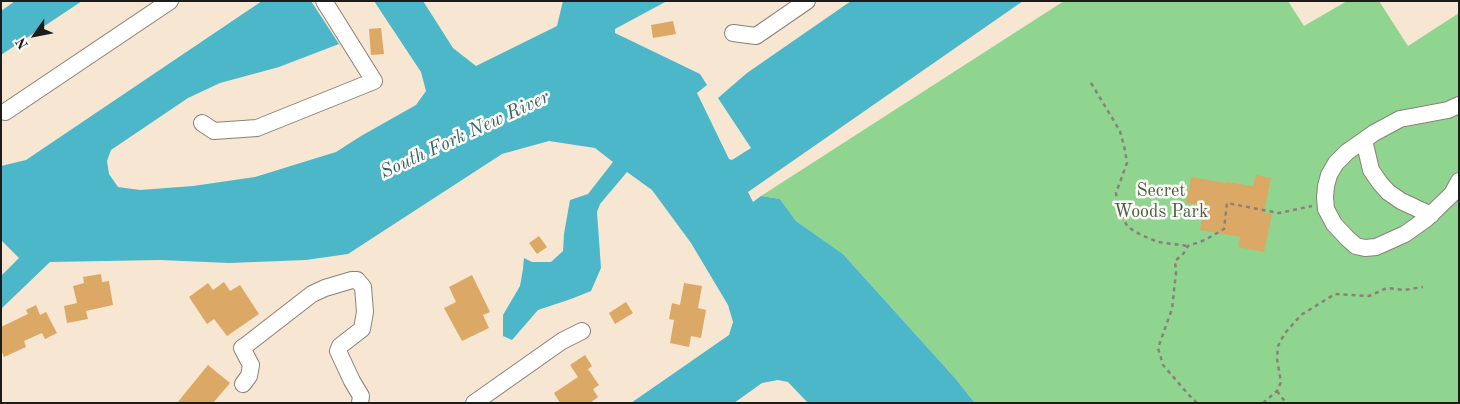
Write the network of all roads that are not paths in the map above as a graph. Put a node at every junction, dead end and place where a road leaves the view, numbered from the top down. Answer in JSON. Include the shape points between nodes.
{"nodes":[{"id":1,"x":170,"y":1,"type":"edge"},
{"id":2,"x":324,"y":1,"type":"edge"},
{"id":3,"x":807,"y":1,"type":"edge"},
{"id":4,"x":733,"y":32,"type":"dead end"},
{"id":5,"x":1459,"y":105,"type":"edge"},
{"id":6,"x":5,"y":112,"type":"dead end"},
{"id":7,"x":202,"y":123,"type":"dead end"},
{"id":8,"x":1364,"y":140,"type":"junction"},
{"id":9,"x":1459,"y":181,"type":"edge"},
{"id":10,"x":1431,"y":215,"type":"junction"},
{"id":11,"x":582,"y":331,"type":"dead end"},
{"id":12,"x":243,"y":384,"type":"dead end"},
{"id":13,"x":360,"y":403,"type":"edge"},
{"id":14,"x":474,"y":403,"type":"edge"}],
"edges":[{"from":1,"to":6,"type":"street"},
{"from":2,"to":7,"type":"street","via":[[374,81],[257,128],[214,131]]},
{"from":3,"to":4,"type":"street","via":[[756,36]]},
{"from":5,"to":8,"type":"street","via":[[1400,119]]},
{"from":8,"to":10,"type":"street","via":[[1371,170],[1380,184],[1401,201]]},
{"from":8,"to":10,"type":"street","via":[[1336,163],[1326,186],[1326,209],[1346,238],[1356,246],[1376,247],[1396,239]]},
{"from":9,"to":10,"type":"street","via":[[1452,194]]},
{"from":11,"to":14,"type":"street"},
{"from":12,"to":13,"type":"street","via":[[251,365],[242,348],[312,294],[357,280],[363,287],[365,312],[362,329],[338,351],[361,396]]}]}
